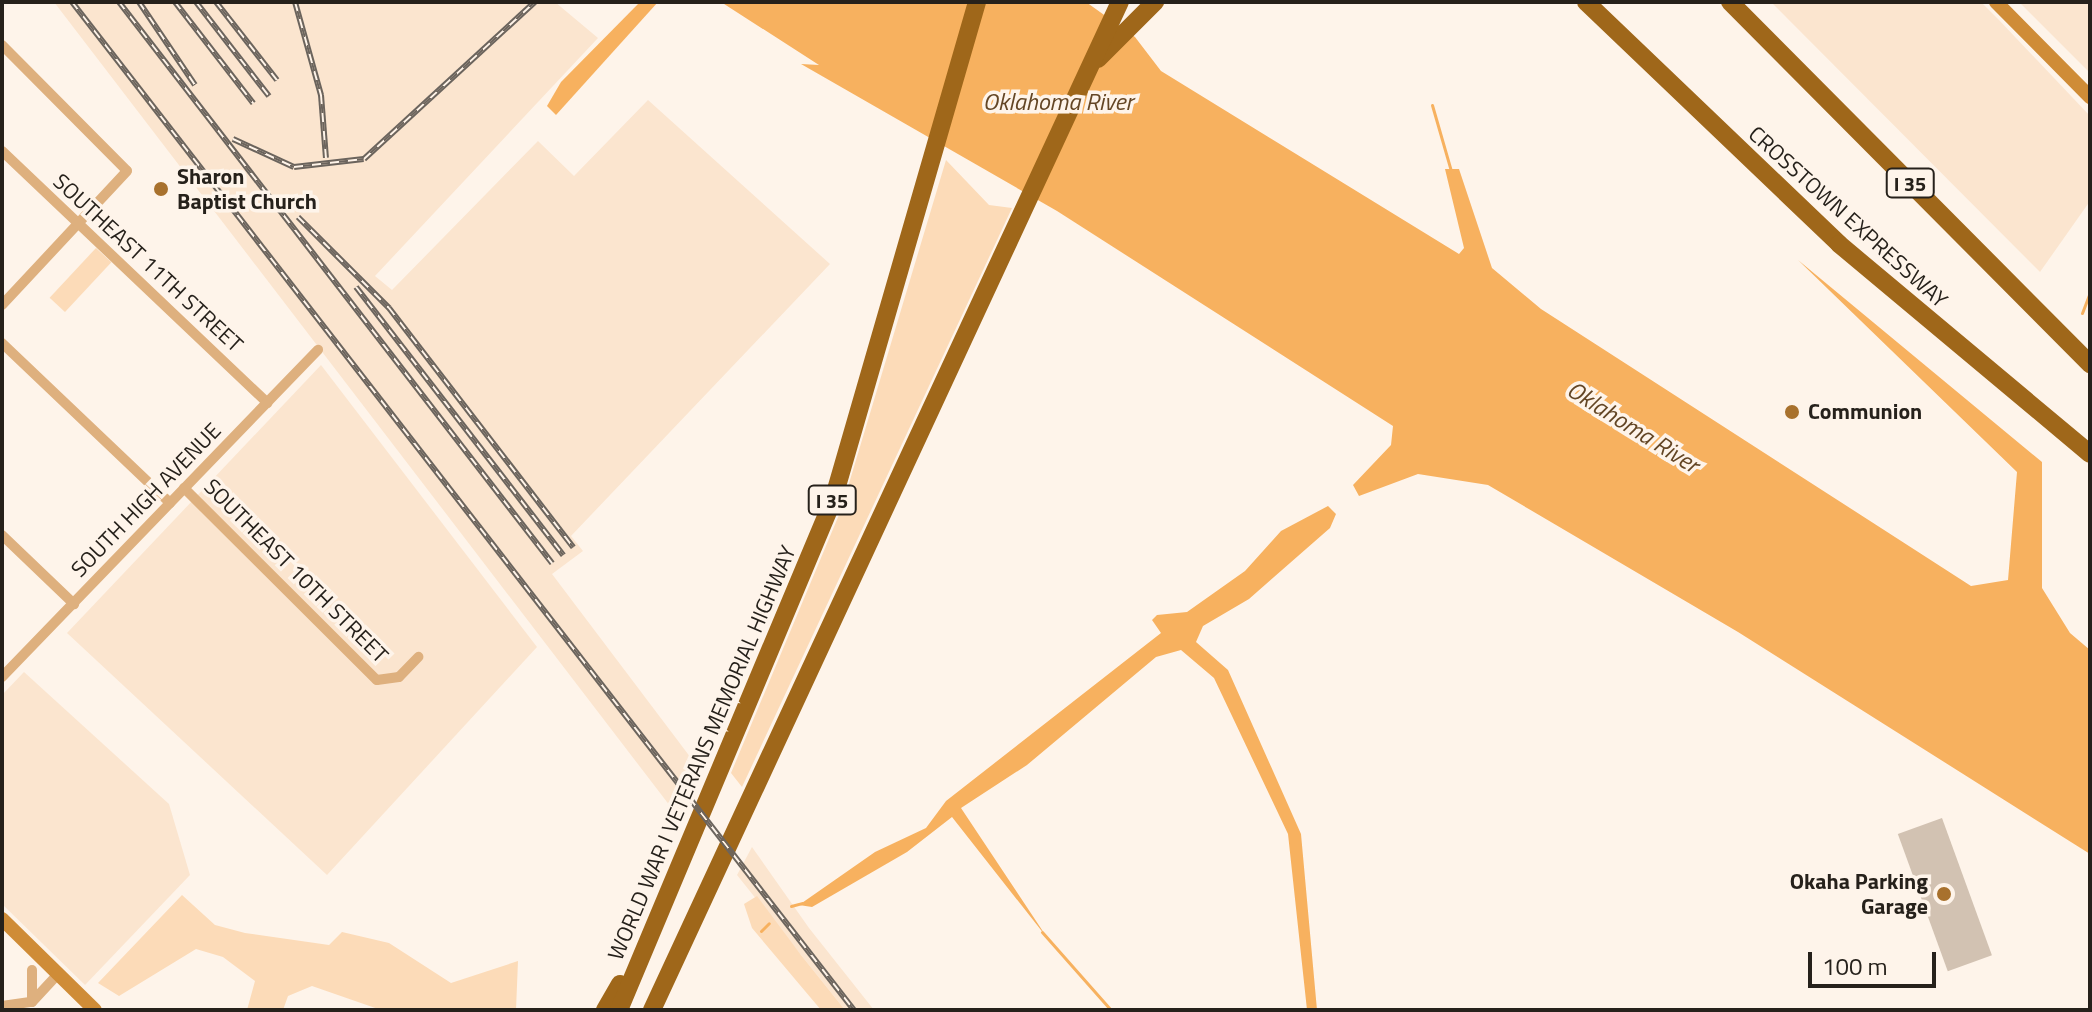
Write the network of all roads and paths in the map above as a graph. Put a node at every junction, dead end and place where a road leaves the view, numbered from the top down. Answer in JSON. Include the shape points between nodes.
{"nodes":[{"id":1,"x":1120,"y":2,"type":"edge"},
{"id":2,"x":1586,"y":2,"type":"edge"},
{"id":3,"x":1730,"y":2,"type":"edge"},
{"id":4,"x":1996,"y":2,"type":"edge"},
{"id":5,"x":977,"y":4,"type":"edge"},
{"id":6,"x":1151,"y":6,"type":"edge"},
{"id":7,"x":2,"y":45,"type":"edge"},
{"id":8,"x":1087,"y":69,"type":"junction"},
{"id":9,"x":2090,"y":97,"type":"edge"},
{"id":10,"x":2,"y":151,"type":"edge"},
{"id":11,"x":80,"y":225,"type":"junction"},
{"id":12,"x":2,"y":305,"type":"edge"},
{"id":13,"x":2,"y":343,"type":"edge"},
{"id":14,"x":318,"y":350,"type":"dead end"},
{"id":15,"x":2090,"y":364,"type":"edge"},
{"id":16,"x":268,"y":403,"type":"junction"},
{"id":17,"x":2090,"y":454,"type":"edge"},
{"id":18,"x":184,"y":488,"type":"junction"},
{"id":19,"x":170,"y":503,"type":"junction"},
{"id":20,"x":2,"y":535,"type":"edge"},
{"id":21,"x":74,"y":604,"type":"junction"},
{"id":22,"x":418,"y":657,"type":"dead end"},
{"id":23,"x":2,"y":677,"type":"edge"},
{"id":24,"x":2,"y":919,"type":"edge"},
{"id":25,"x":658,"y":919,"type":"junction"},
{"id":26,"x":32,"y":970,"type":"dead end"},
{"id":27,"x":58,"y":974,"type":"junction"},
{"id":28,"x":32,"y":1002,"type":"junction"},
{"id":29,"x":2,"y":1006,"type":"edge"},
{"id":30,"x":95,"y":1010,"type":"edge"},
{"id":31,"x":605,"y":1010,"type":"edge"},
{"id":32,"x":619,"y":1010,"type":"edge"},
{"id":33,"x":652,"y":1010,"type":"edge"}],
"edges":[{"from":1,"to":8,"type":"highway"},
{"from":2,"to":17,"type":"highway","name":"CROSSTOWN EXPRESSWAY","via":[[1839,244]]},
{"from":3,"to":15,"type":"highway","number":"I 35"},
{"from":4,"to":9,"type":"main road"},
{"from":5,"to":25,"type":"highway","name":"WORLD WAR I VETERANS MEMORIAL HIGHWAY","number":"I 35","via":[[833,500]]},
{"from":6,"to":8,"type":"highway","number":"I 35"},
{"from":7,"to":11,"type":"street","via":[[127,171]]},
{"from":8,"to":33,"type":"highway","number":"I 35"},
{"from":10,"to":11,"type":"street","name":"SOUTHEAST 11TH STREET"},
{"from":11,"to":12,"type":"street"},
{"from":11,"to":16,"type":"street","name":"SOUTHEAST 11TH STREET"},
{"from":13,"to":19,"type":"street"},
{"from":14,"to":16,"type":"street","name":"SOUTH HIGH AVENUE"},
{"from":16,"to":18,"type":"street","name":"SOUTH HIGH AVENUE"},
{"from":18,"to":19,"type":"street","name":"SOUTH HIGH AVENUE"},
{"from":18,"to":22,"type":"street","name":"SOUTHEAST 10TH STREET","via":[[377,680],[399,677]]},
{"from":19,"to":21,"type":"street","name":"SOUTH HIGH AVENUE"},
{"from":20,"to":21,"type":"street"},
{"from":21,"to":23,"type":"street","name":"SOUTH HIGH AVENUE"},
{"from":24,"to":27,"type":"main road"},
{"from":25,"to":31,"type":"highway"},
{"from":25,"to":32,"type":"highway","name":"WORLD WAR I VETERANS MEMORIAL HIGHWAY","number":"I 35"},
{"from":26,"to":28,"type":"street"},
{"from":27,"to":28,"type":"street"},
{"from":27,"to":30,"type":"main road"},
{"from":28,"to":29,"type":"street"}]}
